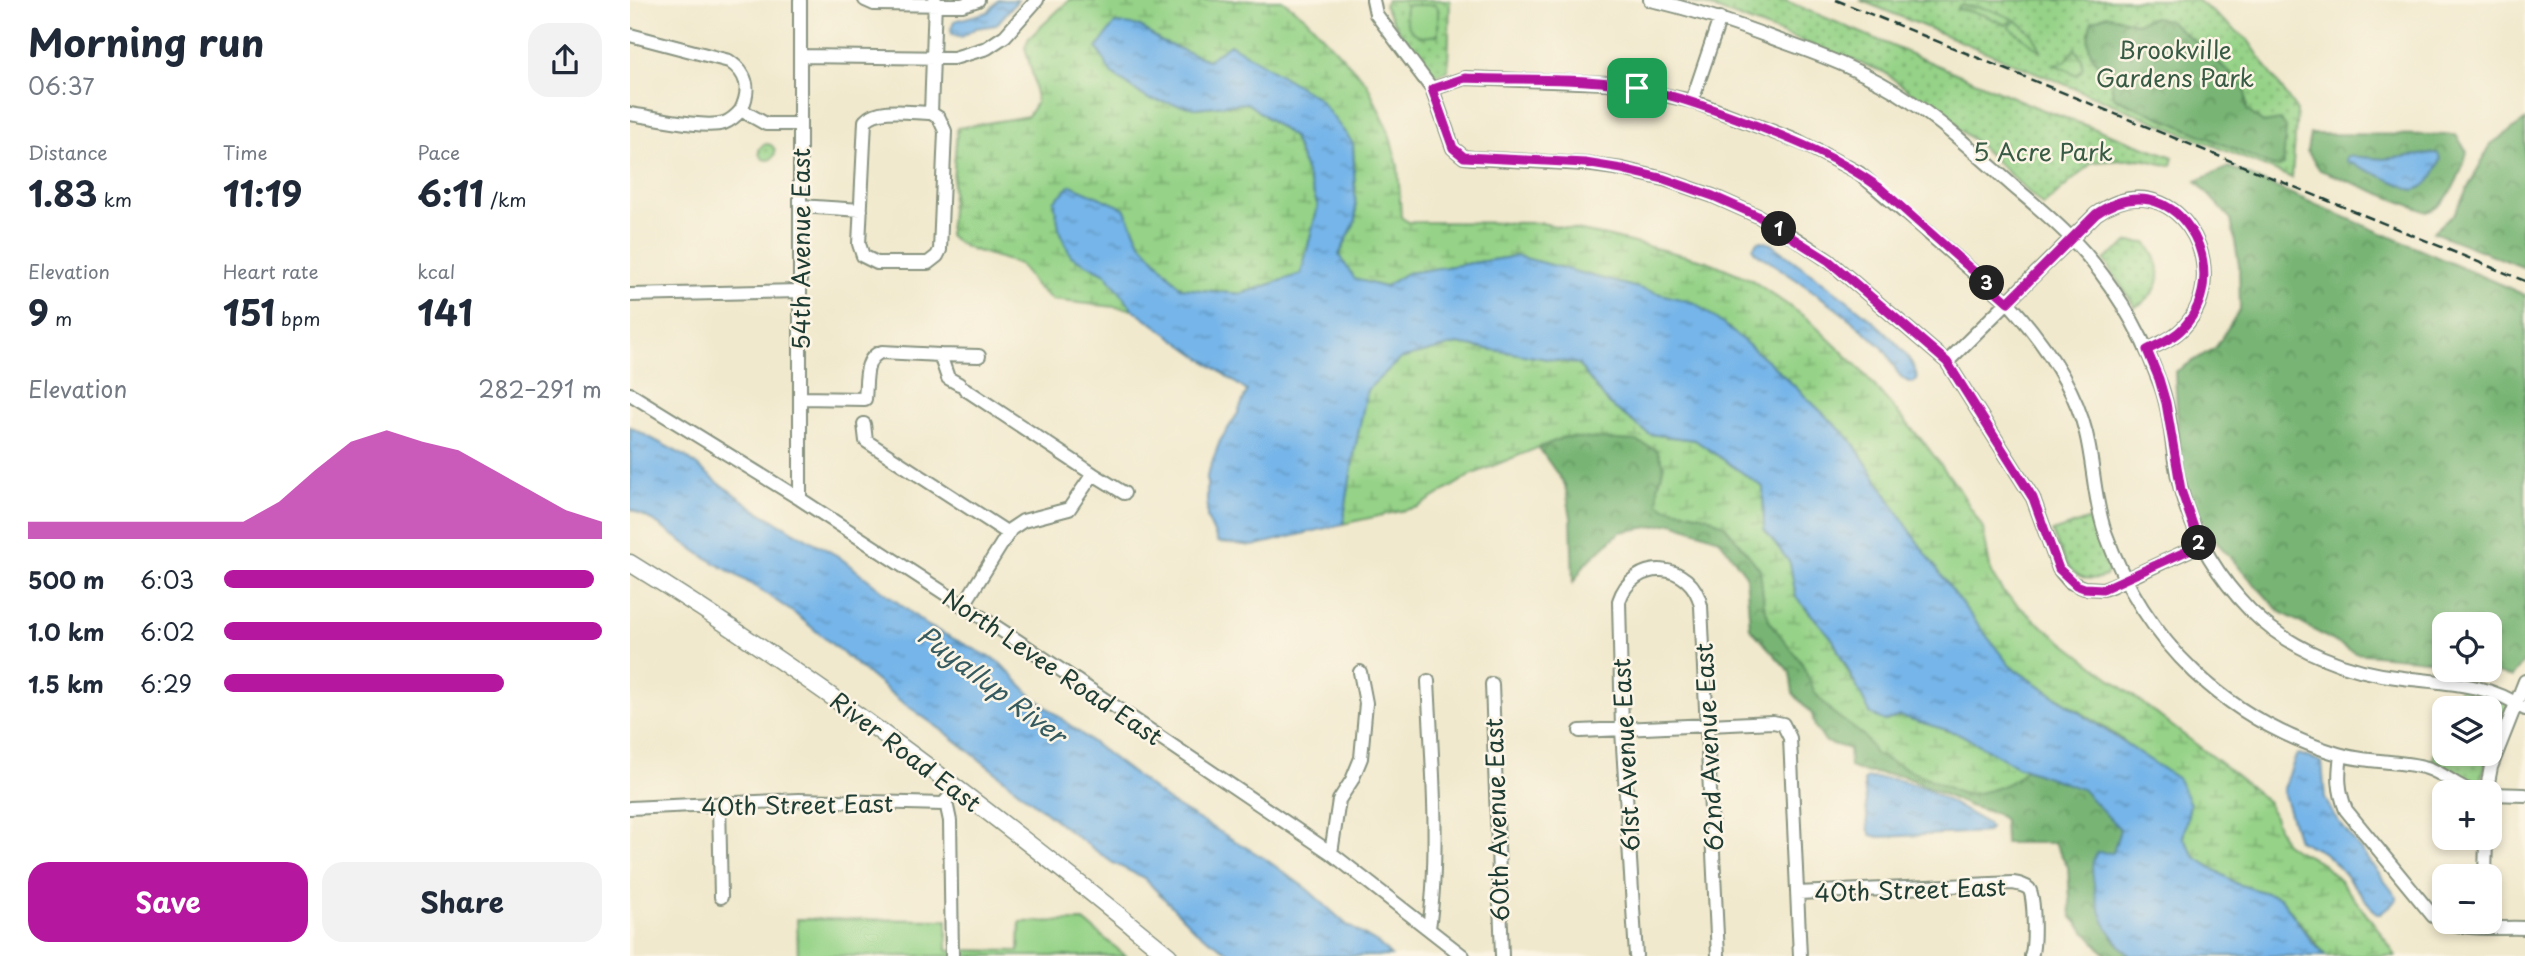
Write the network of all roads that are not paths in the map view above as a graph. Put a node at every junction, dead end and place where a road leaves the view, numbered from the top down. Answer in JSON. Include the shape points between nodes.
{"nodes":[{"id":1,"x":800,"y":0,"type":"edge"},
{"id":2,"x":865,"y":0,"type":"edge"},
{"id":3,"x":978,"y":0,"type":"edge"},
{"id":4,"x":1037,"y":0,"type":"edge"},
{"id":5,"x":1373,"y":0,"type":"edge"},
{"id":6,"x":1650,"y":0,"type":"edge"},
{"id":7,"x":935,"y":2,"type":"edge"},
{"id":8,"x":1720,"y":18,"type":"junction"},
{"id":9,"x":630,"y":35,"type":"edge"},
{"id":10,"x":800,"y":56,"type":"junction"},
{"id":11,"x":934,"y":59,"type":"junction"},
{"id":12,"x":1432,"y":89,"type":"junction"},
{"id":13,"x":1692,"y":101,"type":"junction"},
{"id":14,"x":741,"y":110,"type":"junction"},
{"id":15,"x":931,"y":113,"type":"junction"},
{"id":16,"x":630,"y":114,"type":"edge"},
{"id":17,"x":800,"y":124,"type":"junction"},
{"id":18,"x":800,"y":206,"type":"junction"},
{"id":19,"x":861,"y":210,"type":"junction"},
{"id":20,"x":2072,"y":238,"type":"junction"},
{"id":21,"x":800,"y":291,"type":"junction"},
{"id":22,"x":630,"y":295,"type":"edge"},
{"id":23,"x":2008,"y":302,"type":"junction"},
{"id":24,"x":2147,"y":350,"type":"junction"},
{"id":25,"x":940,"y":355,"type":"junction"},
{"id":26,"x":979,"y":356,"type":"dead end"},
{"id":27,"x":1947,"y":362,"type":"junction"},
{"id":28,"x":630,"y":394,"type":"edge"},
{"id":29,"x":800,"y":398,"type":"junction"},
{"id":30,"x":864,"y":412,"type":"junction"},
{"id":31,"x":1093,"y":474,"type":"junction"},
{"id":32,"x":1124,"y":493,"type":"dead end"},
{"id":33,"x":800,"y":499,"type":"junction"},
{"id":34,"x":1009,"y":533,"type":"junction"},
{"id":35,"x":2200,"y":545,"type":"junction"},
{"id":36,"x":630,"y":563,"type":"edge"},
{"id":37,"x":1652,"y":570,"type":"joint"},
{"id":38,"x":2125,"y":580,"type":"junction"},
{"id":39,"x":964,"y":606,"type":"junction"},
{"id":40,"x":1360,"y":672,"type":"dead end"},
{"id":41,"x":1428,"y":681,"type":"dead end"},
{"id":42,"x":2525,"y":681,"type":"edge"},
{"id":43,"x":1492,"y":684,"type":"dead end"},
{"id":44,"x":2522,"y":705,"type":"edge"},
{"id":45,"x":1707,"y":727,"type":"junction"},
{"id":46,"x":1622,"y":730,"type":"junction"},
{"id":47,"x":1580,"y":731,"type":"dead end"},
{"id":48,"x":2341,"y":755,"type":"junction"},
{"id":49,"x":2446,"y":780,"type":"edge"},
{"id":50,"x":2490,"y":780,"type":"edge"},
{"id":51,"x":958,"y":789,"type":"junction"},
{"id":52,"x":2502,"y":794,"type":"edge"},
{"id":53,"x":2525,"y":795,"type":"edge"},
{"id":54,"x":719,"y":804,"type":"junction"},
{"id":55,"x":943,"y":804,"type":"junction"},
{"id":56,"x":630,"y":808,"type":"edge"},
{"id":57,"x":1331,"y":853,"type":"junction"},
{"id":58,"x":1798,"y":893,"type":"junction"},
{"id":59,"x":721,"y":897,"type":"dead end"},
{"id":60,"x":2432,"y":915,"type":"edge"},
{"id":61,"x":2502,"y":926,"type":"edge"},
{"id":62,"x":1429,"y":928,"type":"junction"},
{"id":63,"x":2525,"y":928,"type":"edge"},
{"id":64,"x":952,"y":956,"type":"edge"},
{"id":65,"x":1169,"y":956,"type":"edge"},
{"id":66,"x":1464,"y":956,"type":"edge"},
{"id":67,"x":1502,"y":956,"type":"edge"},
{"id":68,"x":1636,"y":956,"type":"edge"},
{"id":69,"x":1718,"y":956,"type":"edge"},
{"id":70,"x":1800,"y":956,"type":"edge"},
{"id":71,"x":2031,"y":956,"type":"edge"}],
"edges":[{"from":1,"to":10,"type":"street","name":"54th Avenue East"},
{"from":2,"to":7,"type":"street","via":[[874,4]]},
{"from":3,"to":7,"type":"street","via":[[962,5]]},
{"from":4,"to":11,"type":"street","via":[[1005,36],[987,48]]},
{"from":5,"to":12,"type":"street","via":[[1376,13]]},
{"from":6,"to":8,"type":"street"},
{"from":7,"to":11,"type":"street"},
{"from":8,"to":13,"type":"street"},
{"from":8,"to":20,"type":"street","via":[[1839,62],[1909,100],[1943,124]]},
{"from":9,"to":14,"type":"street","via":[[729,61],[746,81]]},
{"from":10,"to":11,"type":"street"},
{"from":10,"to":17,"type":"street","name":"54th Avenue East"},
{"from":11,"to":15,"type":"street"},
{"from":12,"to":13,"type":"street","via":[[1465,78],[1607,83]]},
{"from":12,"to":27,"type":"street","via":[[1458,154],[1473,159],[1585,163],[1622,169],[1713,196],[1758,216],[1829,261]]},
{"from":13,"to":23,"type":"street","via":[[1802,143],[1859,173]]},
{"from":14,"to":16,"type":"street","via":[[727,122],[712,124]]},
{"from":14,"to":17,"type":"street","via":[[766,124]]},
{"from":15,"to":19,"type":"street","via":[[880,113],[868,118],[863,129]]},
{"from":15,"to":19,"type":"street","via":[[945,131],[937,256],[922,265],[877,263],[863,256]]},
{"from":17,"to":18,"type":"street","name":"54th Avenue East"},
{"from":18,"to":19,"type":"street"},
{"from":18,"to":21,"type":"street","name":"54th Avenue East"},
{"from":20,"to":23,"type":"street"},
{"from":20,"to":24,"type":"street","via":[[2103,276]]},
{"from":20,"to":24,"type":"street","via":[[2104,209],[2137,198],[2163,203],[2192,229],[2203,271],[2200,298],[2183,328]]},
{"from":21,"to":22,"type":"street"},
{"from":21,"to":29,"type":"street","name":"54th Avenue East"},
{"from":23,"to":27,"type":"street"},
{"from":23,"to":38,"type":"street","via":[[2052,360],[2079,411],[2095,495]]},
{"from":24,"to":35,"type":"street","via":[[2166,403],[2181,490]]},
{"from":25,"to":26,"type":"street"},
{"from":25,"to":30,"type":"street","via":[[874,354],[869,360]]},
{"from":25,"to":31,"type":"street","via":[[948,378]]},
{"from":27,"to":38,"type":"street","via":[[2033,498],[2059,569],[2084,588],[2103,589]]},
{"from":28,"to":33,"type":"street","name":"North Levee Road East"},
{"from":29,"to":30,"type":"street"},
{"from":29,"to":33,"type":"street","name":"54th Avenue East"},
{"from":30,"to":34,"type":"street","via":[[866,441]]},
{"from":31,"to":32,"type":"street"},
{"from":31,"to":34,"type":"street","via":[[1069,509],[1023,521]]},
{"from":33,"to":39,"type":"street","name":"North Levee Road East"},
{"from":34,"to":39,"type":"street"},
{"from":35,"to":38,"type":"street"},
{"from":35,"to":44,"type":"street","via":[[2254,614],[2320,657],[2374,674],[2465,685]]},
{"from":36,"to":51,"type":"main road","name":"River Road East","via":[[792,668]]},
{"from":37,"to":45,"type":"street","name":"62nd Avenue East","via":[[1685,578],[1699,597]]},
{"from":37,"to":46,"type":"street","name":"61st Avenue East","via":[[1630,582],[1619,601]]},
{"from":38,"to":48,"type":"street","via":[[2148,620],[2193,673],[2270,726]]},
{"from":39,"to":57,"type":"street","name":"North Levee Road East"},
{"from":40,"to":57,"type":"street","via":[[1366,703],[1361,758],[1339,800]]},
{"from":41,"to":62,"type":"street","via":[[1433,841]]},
{"from":42,"to":44,"type":"street"},
{"from":43,"to":67,"type":"street","name":"60th Avenue East"},
{"from":44,"to":50,"type":"street","via":[[2491,767]]},
{"from":45,"to":46,"type":"street"},
{"from":45,"to":58,"type":"street","via":[[1773,722],[1787,728]]},
{"from":45,"to":69,"type":"street","name":"62nd Avenue East"},
{"from":46,"to":47,"type":"street"},
{"from":46,"to":68,"type":"street","name":"61st Avenue East"},
{"from":48,"to":49,"type":"street","via":[[2426,768]]},
{"from":48,"to":60,"type":"street","via":[[2339,790],[2346,810]]},
{"from":51,"to":55,"type":"street"},
{"from":51,"to":65,"type":"main road","name":"River Road East"},
{"from":52,"to":53,"type":"street"},
{"from":54,"to":55,"type":"street","name":"40th Street East","via":[[799,800]]},
{"from":54,"to":56,"type":"street","name":"40th Street East"},
{"from":54,"to":59,"type":"street"},
{"from":55,"to":64,"type":"street","via":[[950,821]]},
{"from":57,"to":62,"type":"street","name":"North Levee Road East"},
{"from":58,"to":70,"type":"street"},
{"from":58,"to":71,"type":"street","name":"40th Street East","via":[[2023,885],[2031,895]]},
{"from":61,"to":63,"type":"street"},
{"from":62,"to":66,"type":"street","name":"North Levee Road East"}]}
